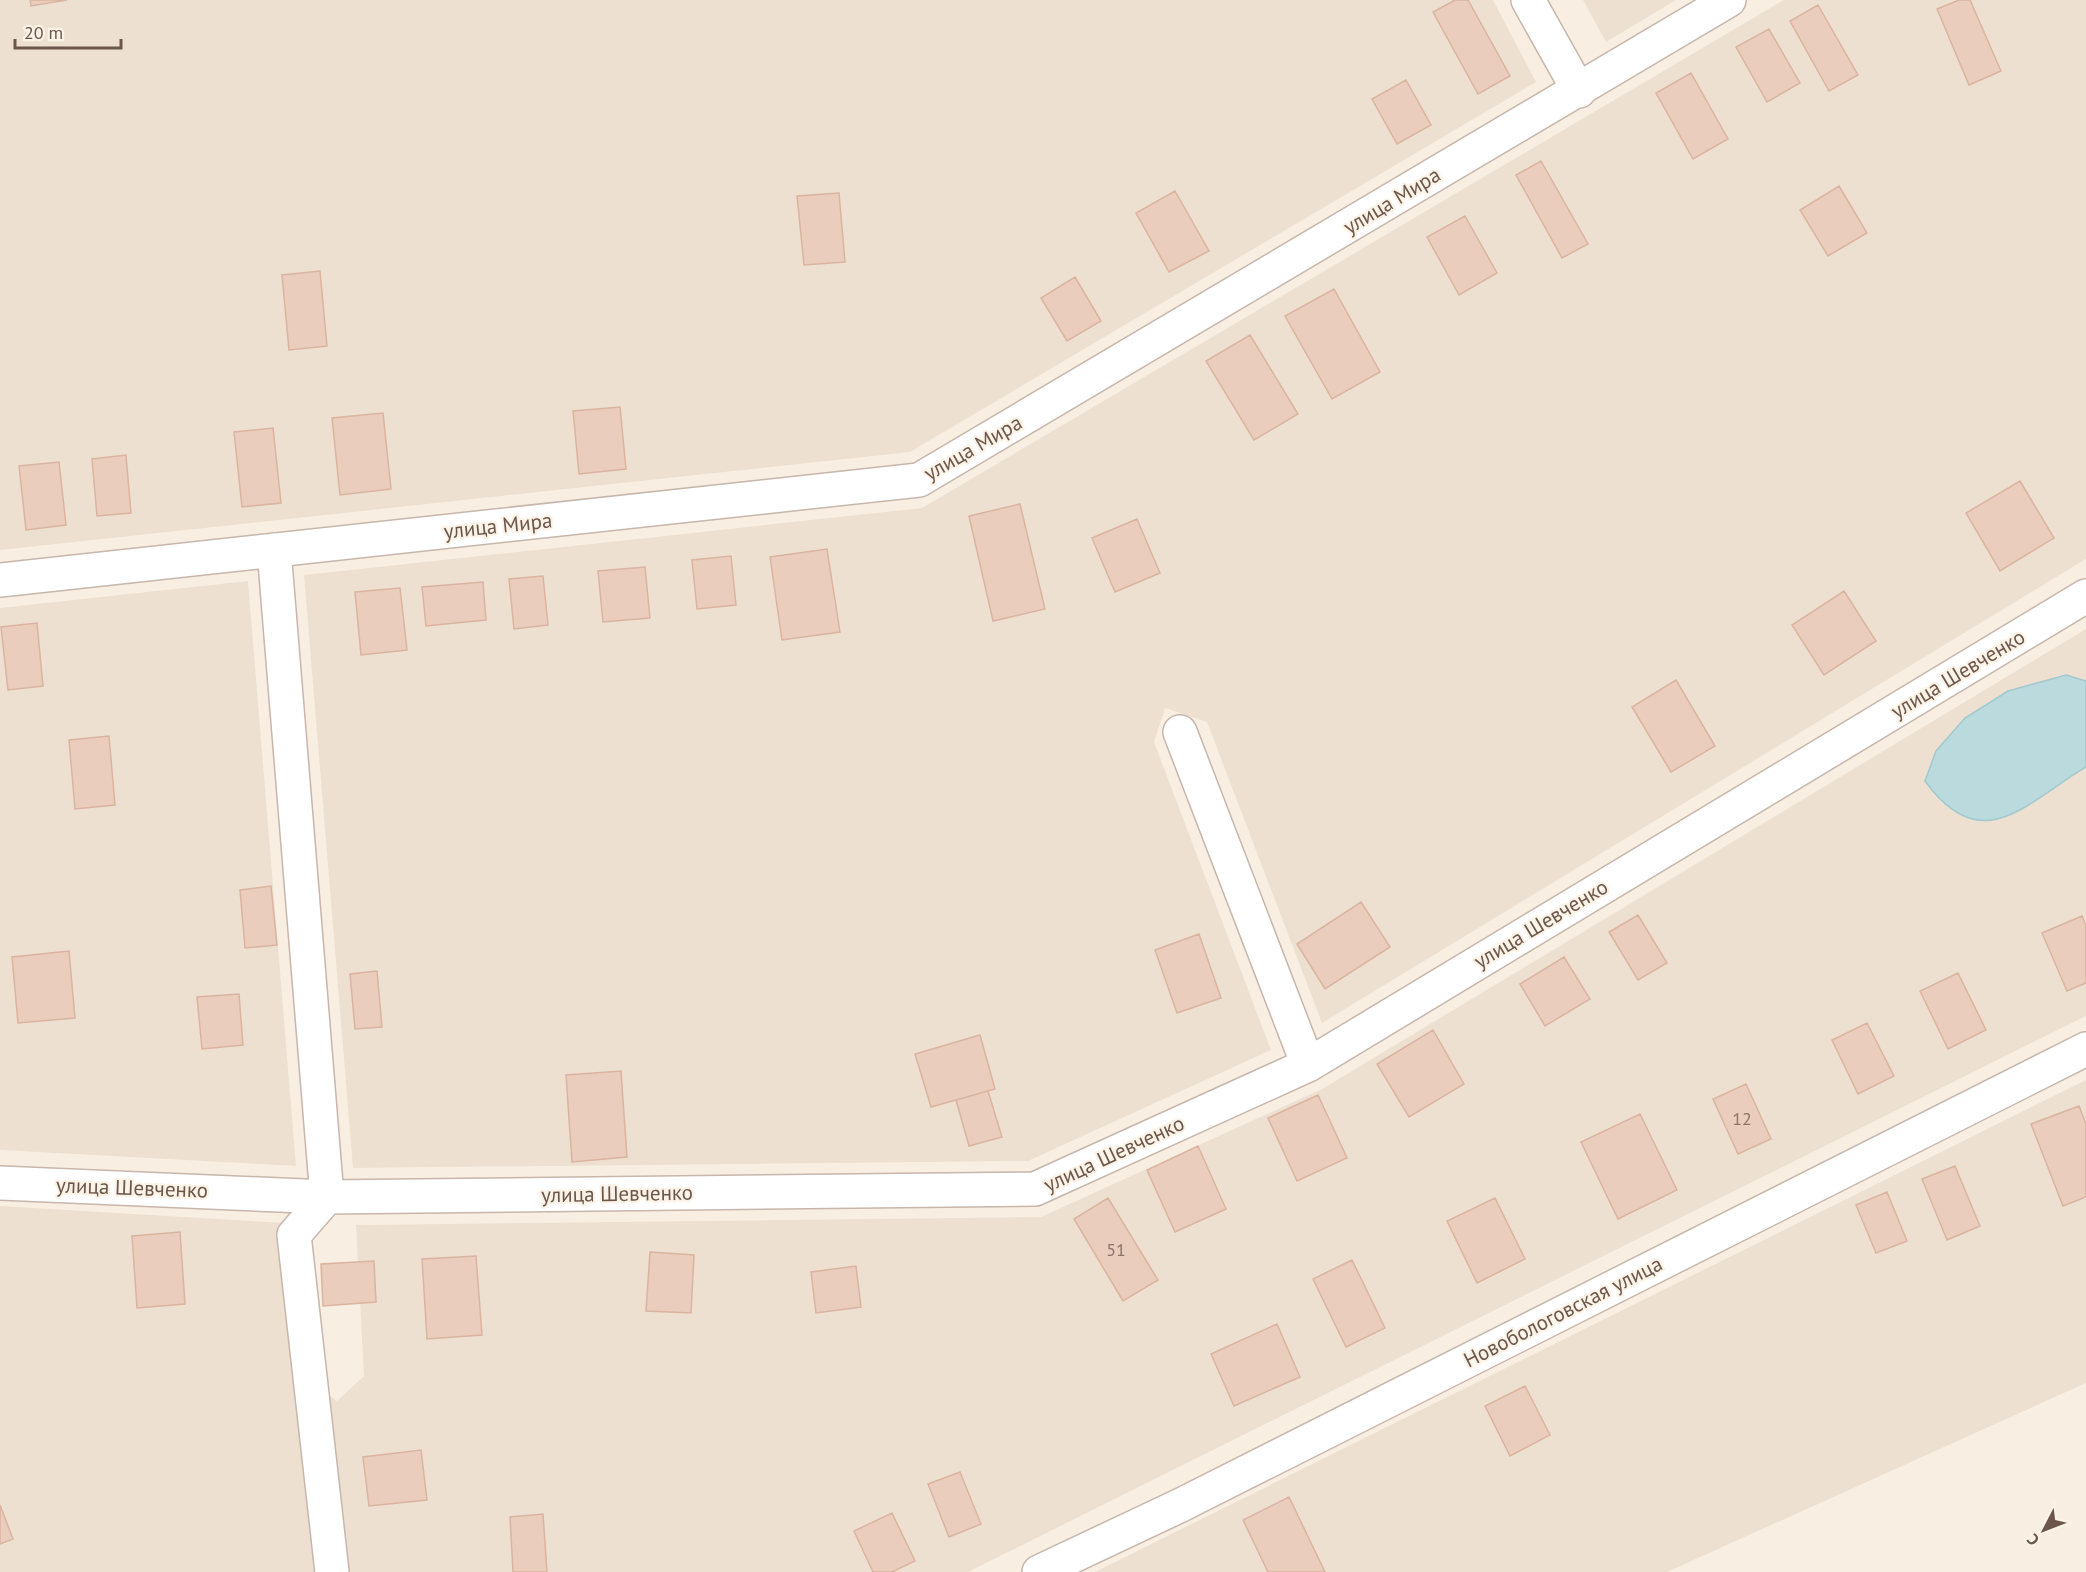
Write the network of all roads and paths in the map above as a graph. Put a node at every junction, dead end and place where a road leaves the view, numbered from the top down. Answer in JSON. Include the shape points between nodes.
{"nodes":[{"id":1,"x":1528,"y":0,"type":"edge"},
{"id":2,"x":1729,"y":0,"type":"edge"},
{"id":3,"x":1579,"y":91,"type":"junction"},
{"id":4,"x":274,"y":550,"type":"junction"},
{"id":5,"x":0,"y":580,"type":"edge"},
{"id":6,"x":2086,"y":596,"type":"edge"},
{"id":7,"x":1180,"y":732,"type":"dead end"},
{"id":8,"x":2086,"y":1049,"type":"edge"},
{"id":9,"x":1308,"y":1065,"type":"junction"},
{"id":10,"x":0,"y":1183,"type":"edge"},
{"id":11,"x":327,"y":1197,"type":"junction"},
{"id":12,"x":332,"y":1572,"type":"edge"},
{"id":13,"x":1039,"y":1572,"type":"edge"}],
"edges":[{"from":1,"to":3,"type":"street"},
{"from":2,"to":3,"type":"street","name":"улица Мира"},
{"from":3,"to":4,"type":"street","name":"улица Мира","via":[[919,480]]},
{"from":4,"to":5,"type":"street","name":"улица Мира"},
{"from":4,"to":11,"type":"street"},
{"from":6,"to":9,"type":"street","name":"улица Шевченко"},
{"from":7,"to":9,"type":"street"},
{"from":8,"to":13,"type":"street","name":"Новобологовская улица","via":[[1192,1499]]},
{"from":9,"to":11,"type":"street","name":"улица Шевченко","via":[[1035,1190]]},
{"from":10,"to":11,"type":"street","name":"улица Шевченко"},
{"from":11,"to":12,"type":"street","via":[[294,1235]]}]}
